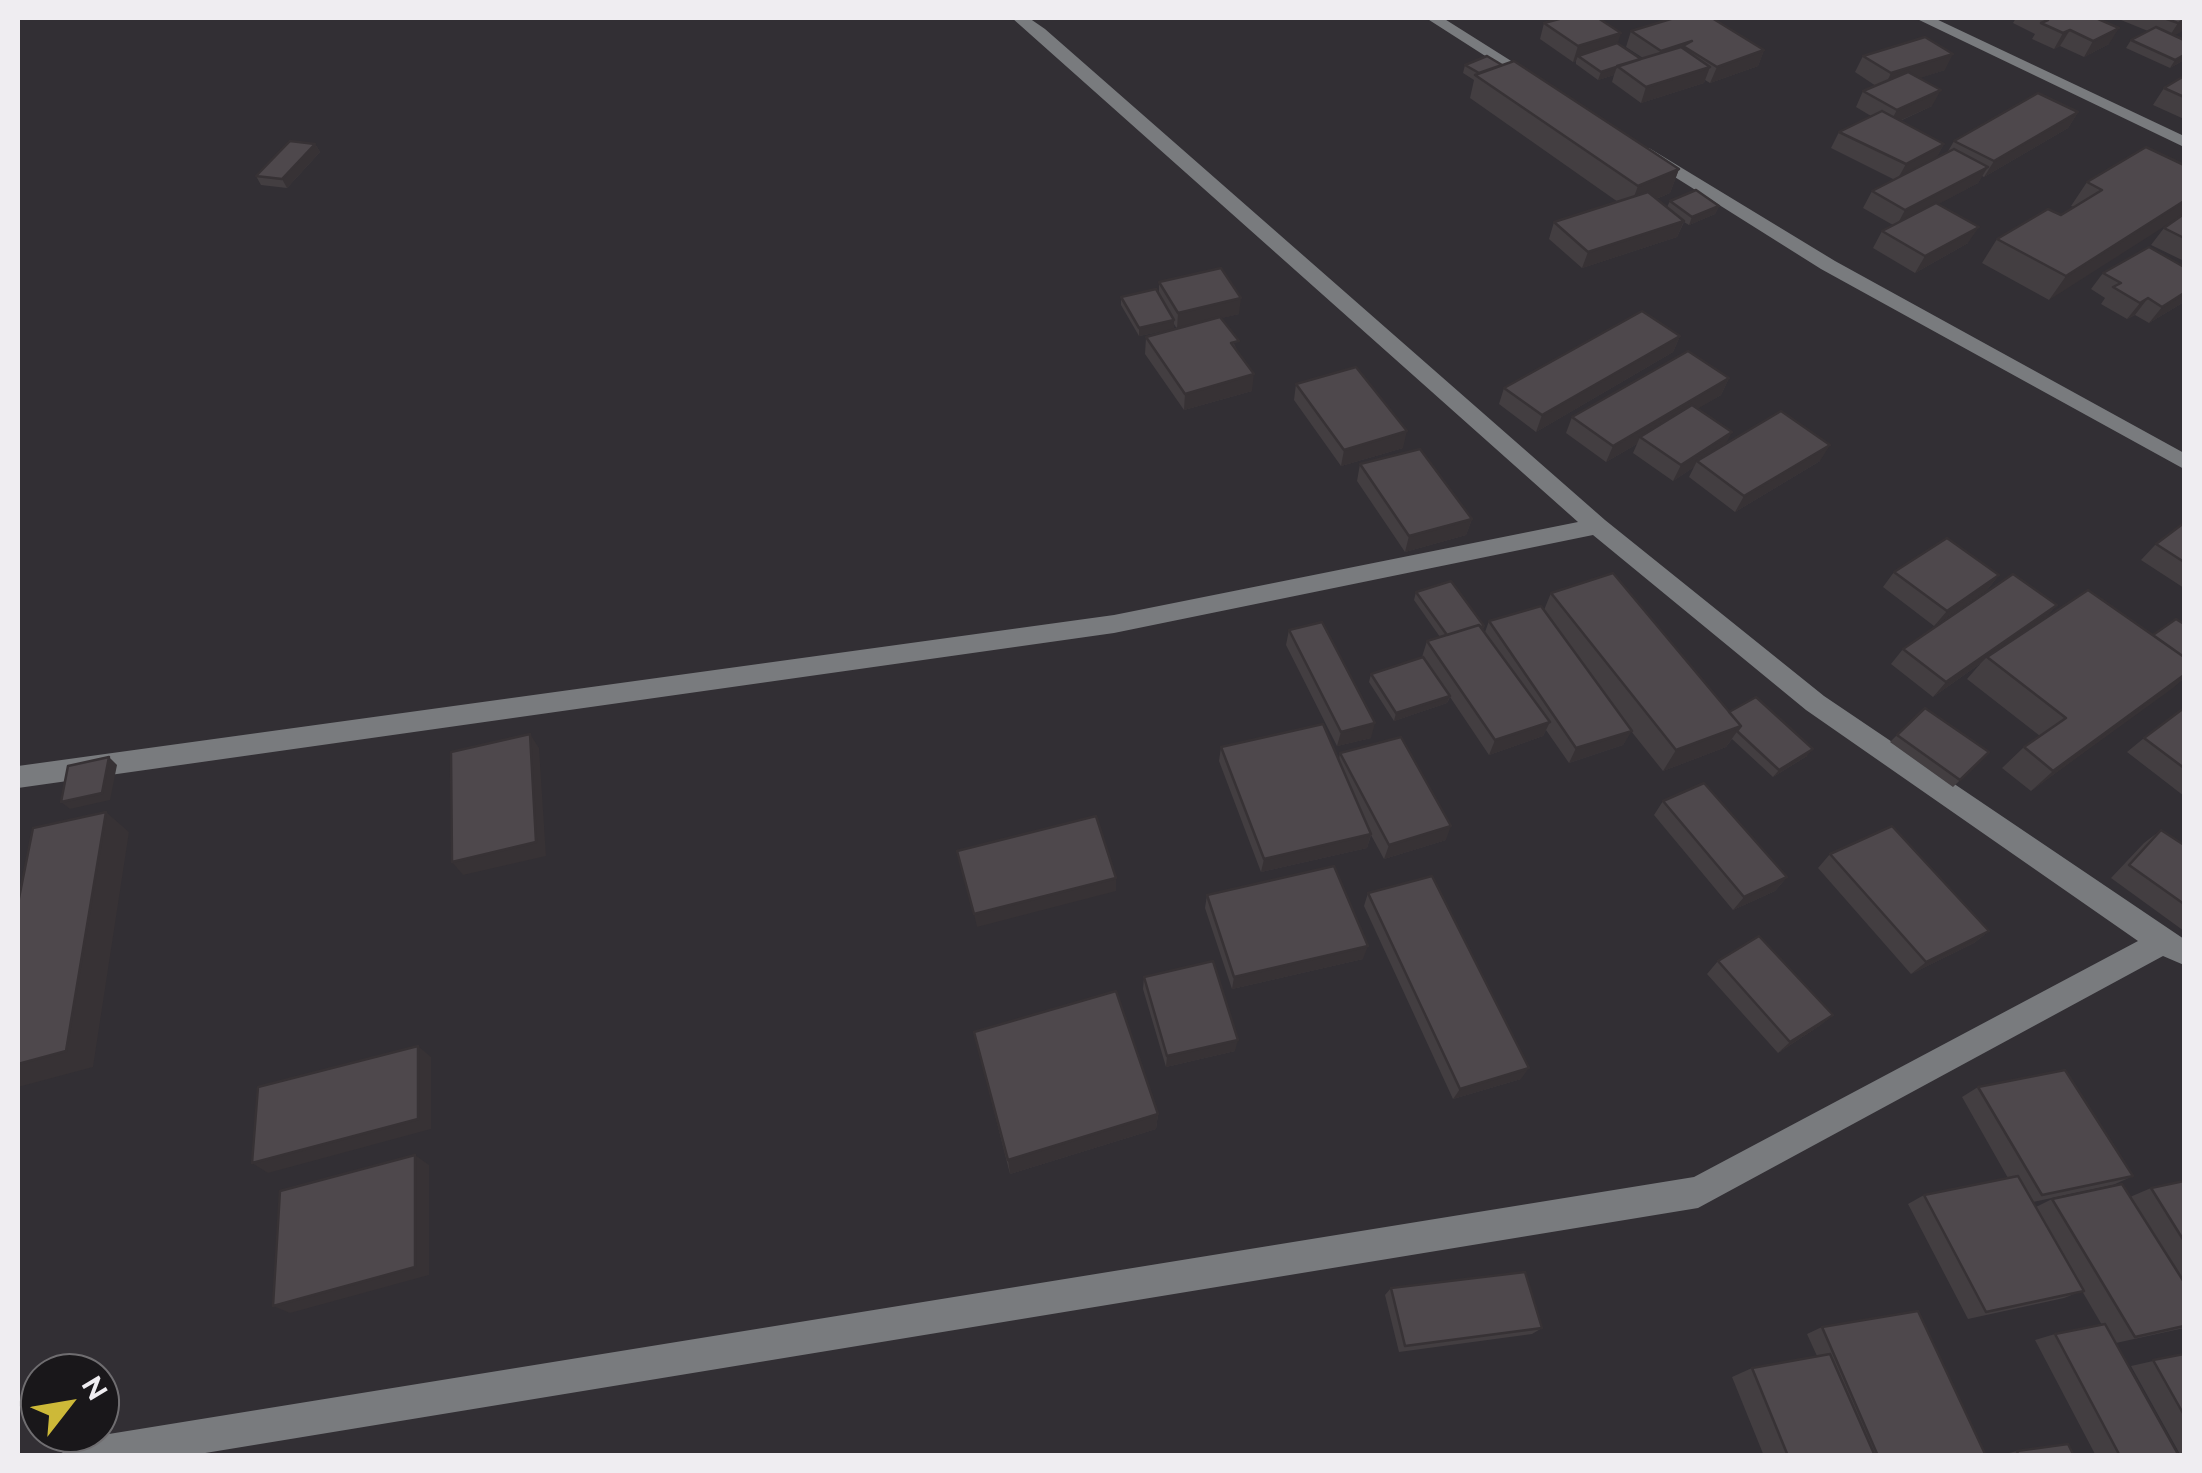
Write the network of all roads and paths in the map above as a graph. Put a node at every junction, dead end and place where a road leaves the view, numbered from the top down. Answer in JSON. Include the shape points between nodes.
{"nodes":[{"id":1,"x":1018,"y":18,"type":"edge"},
{"id":2,"x":1433,"y":18,"type":"edge"},
{"id":3,"x":1924,"y":18,"type":"edge"},
{"id":4,"x":1558,"y":96,"type":"edge"},
{"id":5,"x":2184,"y":142,"type":"edge"},
{"id":6,"x":1636,"y":145,"type":"edge"},
{"id":7,"x":2184,"y":462,"type":"edge"},
{"id":8,"x":1597,"y":526,"type":"junction"},
{"id":9,"x":18,"y":777,"type":"edge"},
{"id":10,"x":2173,"y":947,"type":"edge"},
{"id":11,"x":78,"y":1456,"type":"edge"}],
"edges":[{"from":1,"to":8,"type":"street"},
{"from":2,"to":4,"type":"street"},
{"from":3,"to":5,"type":"street"},
{"from":6,"to":7,"type":"street","via":[[1828,265]]},
{"from":8,"to":9,"type":"street","via":[[1114,624]]},
{"from":8,"to":10,"type":"street","via":[[1814,703]]},
{"from":10,"to":11,"type":"street","via":[[1698,1192]]}]}
